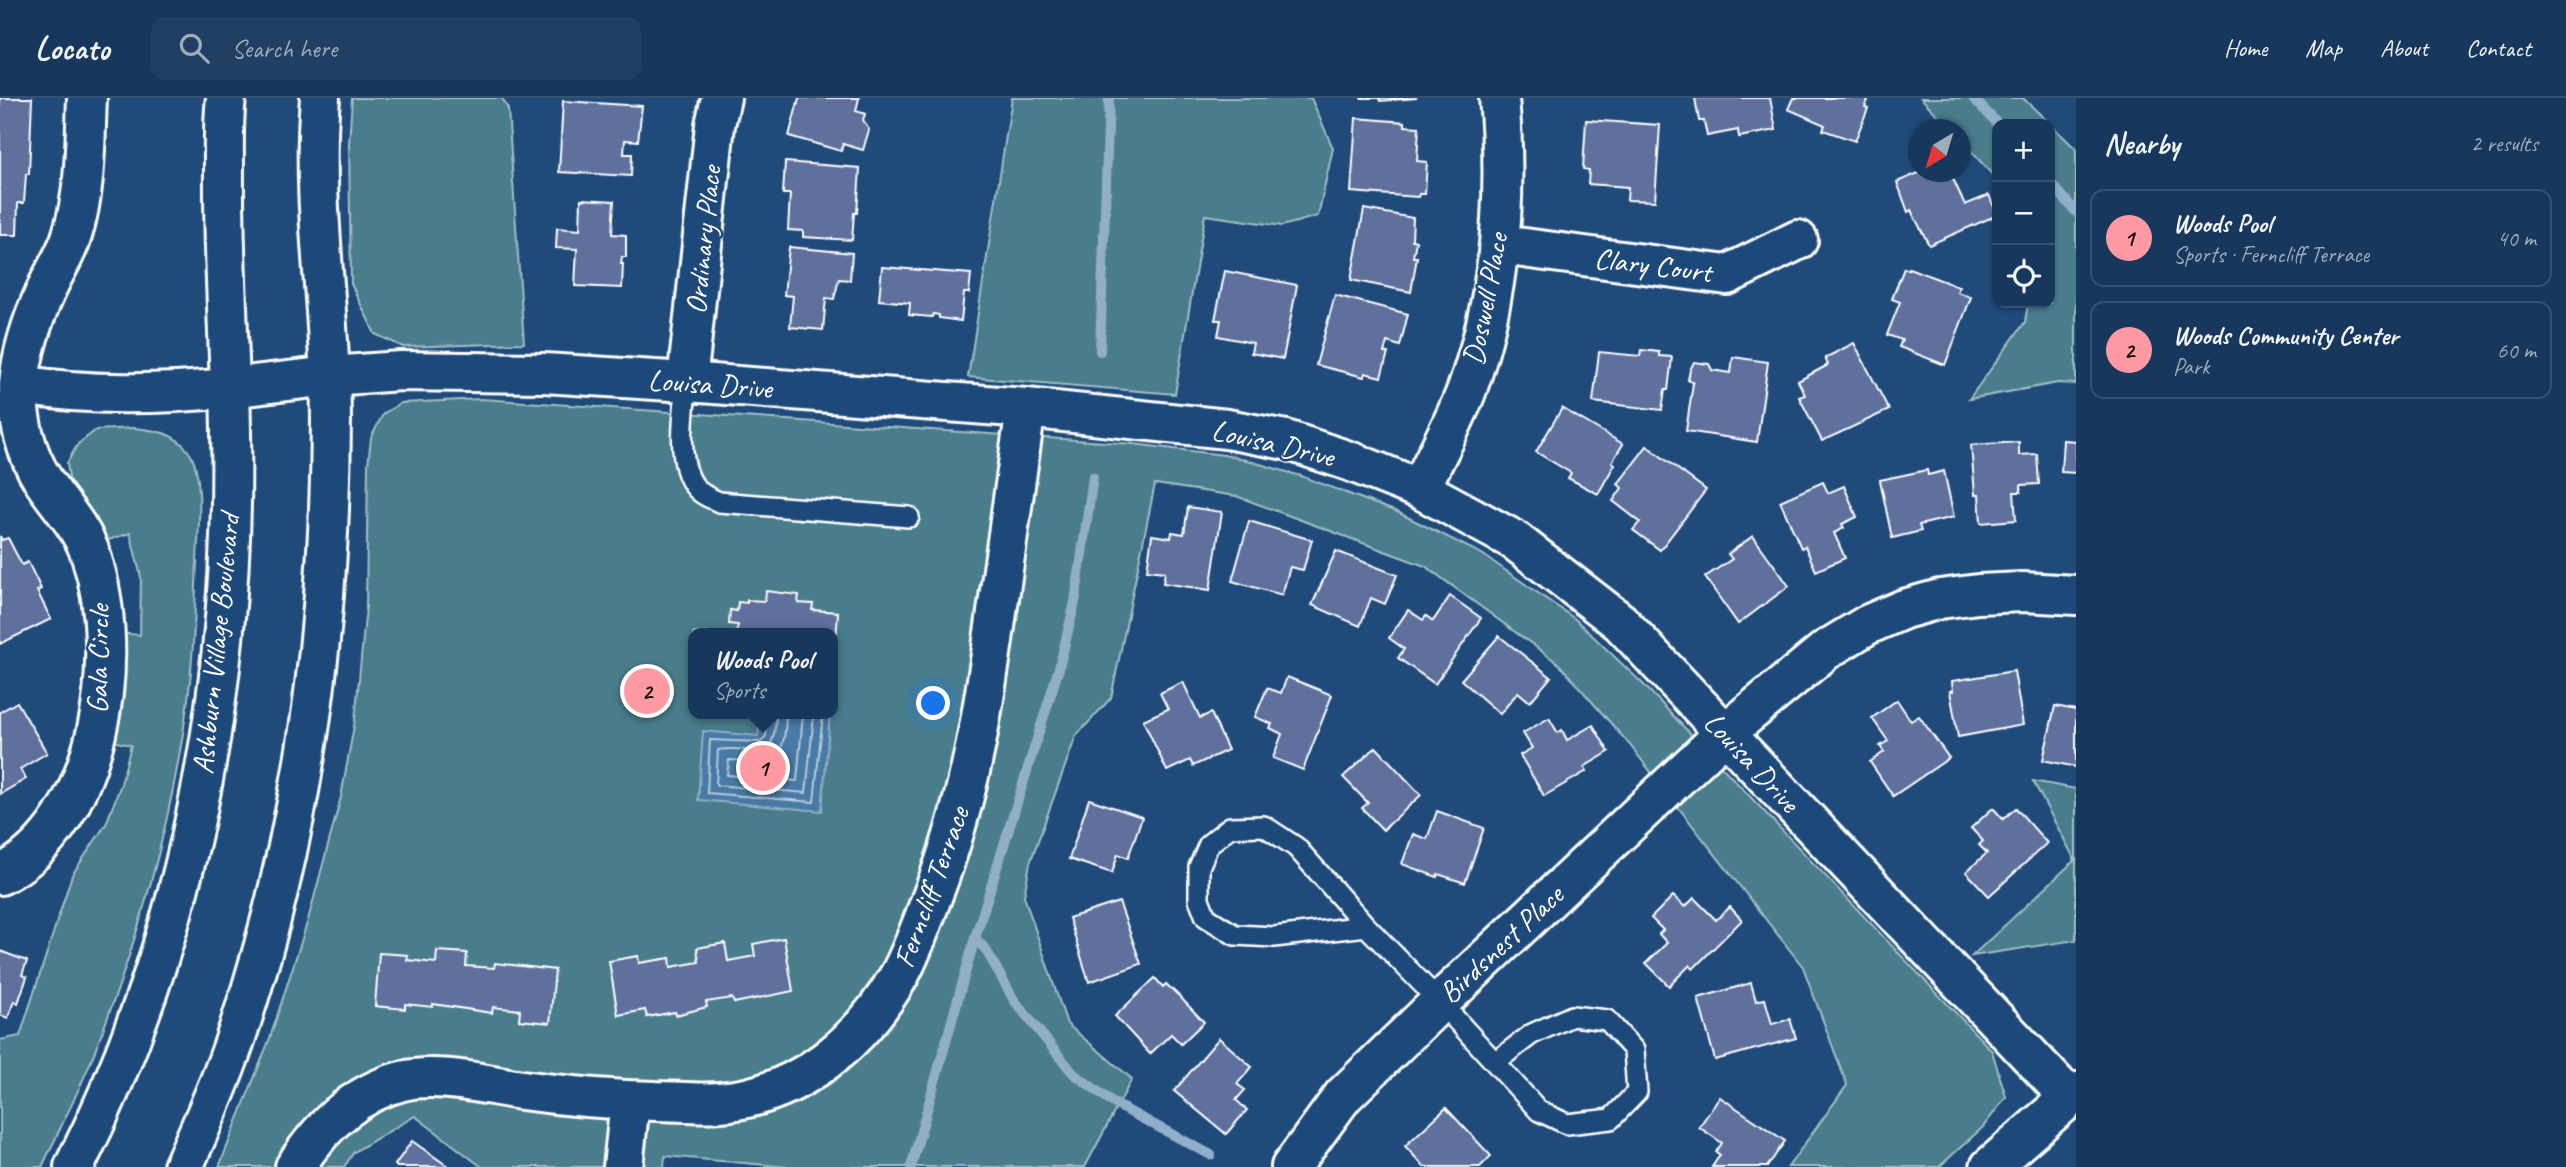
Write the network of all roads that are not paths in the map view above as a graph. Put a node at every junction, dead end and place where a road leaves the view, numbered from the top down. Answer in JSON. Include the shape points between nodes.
{"nodes":[{"id":1,"x":87,"y":98,"type":"edge"},
{"id":2,"x":226,"y":98,"type":"edge"},
{"id":3,"x":320,"y":98,"type":"edge"},
{"id":4,"x":720,"y":98,"type":"edge"},
{"id":5,"x":1499,"y":98,"type":"edge"},
{"id":6,"x":1798,"y":240,"type":"dead end"},
{"id":7,"x":1501,"y":245,"type":"junction"},
{"id":8,"x":330,"y":376,"type":"junction"},
{"id":9,"x":687,"y":382,"type":"junction"},
{"id":10,"x":19,"y":385,"type":"junction"},
{"id":11,"x":229,"y":388,"type":"junction"},
{"id":12,"x":1026,"y":408,"type":"junction"},
{"id":13,"x":1420,"y":489,"type":"junction"},
{"id":14,"x":909,"y":517,"type":"dead end"},
{"id":15,"x":2076,"y":595,"type":"edge"},
{"id":16,"x":1725,"y":733,"type":"junction"},
{"id":17,"x":0,"y":875,"type":"edge"},
{"id":18,"x":1366,"y":926,"type":"junction"},
{"id":19,"x":1440,"y":1002,"type":"junction"},
{"id":20,"x":1495,"y":1062,"type":"junction"},
{"id":21,"x":2073,"y":1094,"type":"edge"},
{"id":22,"x":630,"y":1101,"type":"junction"},
{"id":23,"x":74,"y":1167,"type":"edge"},
{"id":24,"x":183,"y":1167,"type":"edge"},
{"id":25,"x":295,"y":1167,"type":"edge"},
{"id":26,"x":623,"y":1167,"type":"edge"},
{"id":27,"x":1291,"y":1167,"type":"edge"},
{"id":28,"x":1990,"y":1167,"type":"edge"}],
"edges":[{"from":1,"to":10,"type":"street","name":"Gala Circle","via":[[83,183],[72,236],[29,328]]},
{"from":2,"to":11,"type":"street","name":"Ashburn Village Boulevard","via":[[223,234]]},
{"from":3,"to":8,"type":"street","via":[[318,221]]},
{"from":4,"to":9,"type":"street","name":"Ordinary Place"},
{"from":5,"to":7,"type":"street","name":"Doswell Place"},
{"from":6,"to":7,"type":"street","name":"Clary Court","via":[[1727,275]]},
{"from":7,"to":13,"type":"street","name":"Doswell Place","via":[[1465,393]]},
{"from":8,"to":9,"type":"street","name":"Louisa Drive","via":[[401,371],[544,373]]},
{"from":8,"to":11,"type":"street","name":"Louisa Drive"},
{"from":8,"to":24,"type":"street","via":[[328,565],[304,769],[264,946],[233,1047]]},
{"from":9,"to":12,"type":"street","name":"Louisa Drive"},
{"from":9,"to":14,"type":"lane","via":[[682,446],[698,491],[719,502]]},
{"from":10,"to":11,"type":"street","via":[[104,395]]},
{"from":10,"to":17,"type":"street","name":"Gala Circle","via":[[27,447],[42,479],[79,528],[92,556],[102,603],[104,675],[99,724],[70,806],[41,844]]},
{"from":11,"to":23,"type":"street","name":"Ashburn Village Boulevard","via":[[230,550],[221,659],[196,819],[158,961],[99,1118]]},
{"from":12,"to":13,"type":"street","name":"Louisa Drive","via":[[1227,429],[1286,440]]},
{"from":12,"to":22,"type":"street","name":"Ferncliff Terrace","via":[[982,720],[967,788],[943,869],[899,975],[845,1046],[784,1086],[720,1102]]},
{"from":13,"to":16,"type":"street","name":"Louisa Drive","via":[[1514,540],[1610,614]]},
{"from":15,"to":16,"type":"street","name":"Birdsnest Place","via":[[1978,594],[1904,609],[1826,650]]},
{"from":16,"to":19,"type":"street","name":"Birdsnest Place"},
{"from":16,"to":21,"type":"street","name":"Louisa Drive"},
{"from":18,"to":18,"type":"lane","via":[[1274,937],[1235,935],[1206,917],[1199,899],[1199,867],[1209,844],[1230,827],[1264,826],[1296,847]]},
{"from":18,"to":19,"type":"lane"},
{"from":19,"to":20,"type":"lane"},
{"from":19,"to":27,"type":"street","name":"Birdsnest Place","via":[[1343,1096]]},
{"from":20,"to":20,"type":"lane","via":[[1539,1111],[1567,1124],[1611,1119],[1637,1092],[1634,1050],[1607,1020],[1572,1016],[1532,1034]]},
{"from":21,"to":28,"type":"street"},
{"from":22,"to":25,"type":"street","name":"Ferncliff Terrace","via":[[446,1079],[405,1080],[370,1092],[332,1121],[311,1141]]},
{"from":22,"to":26,"type":"street"}]}
